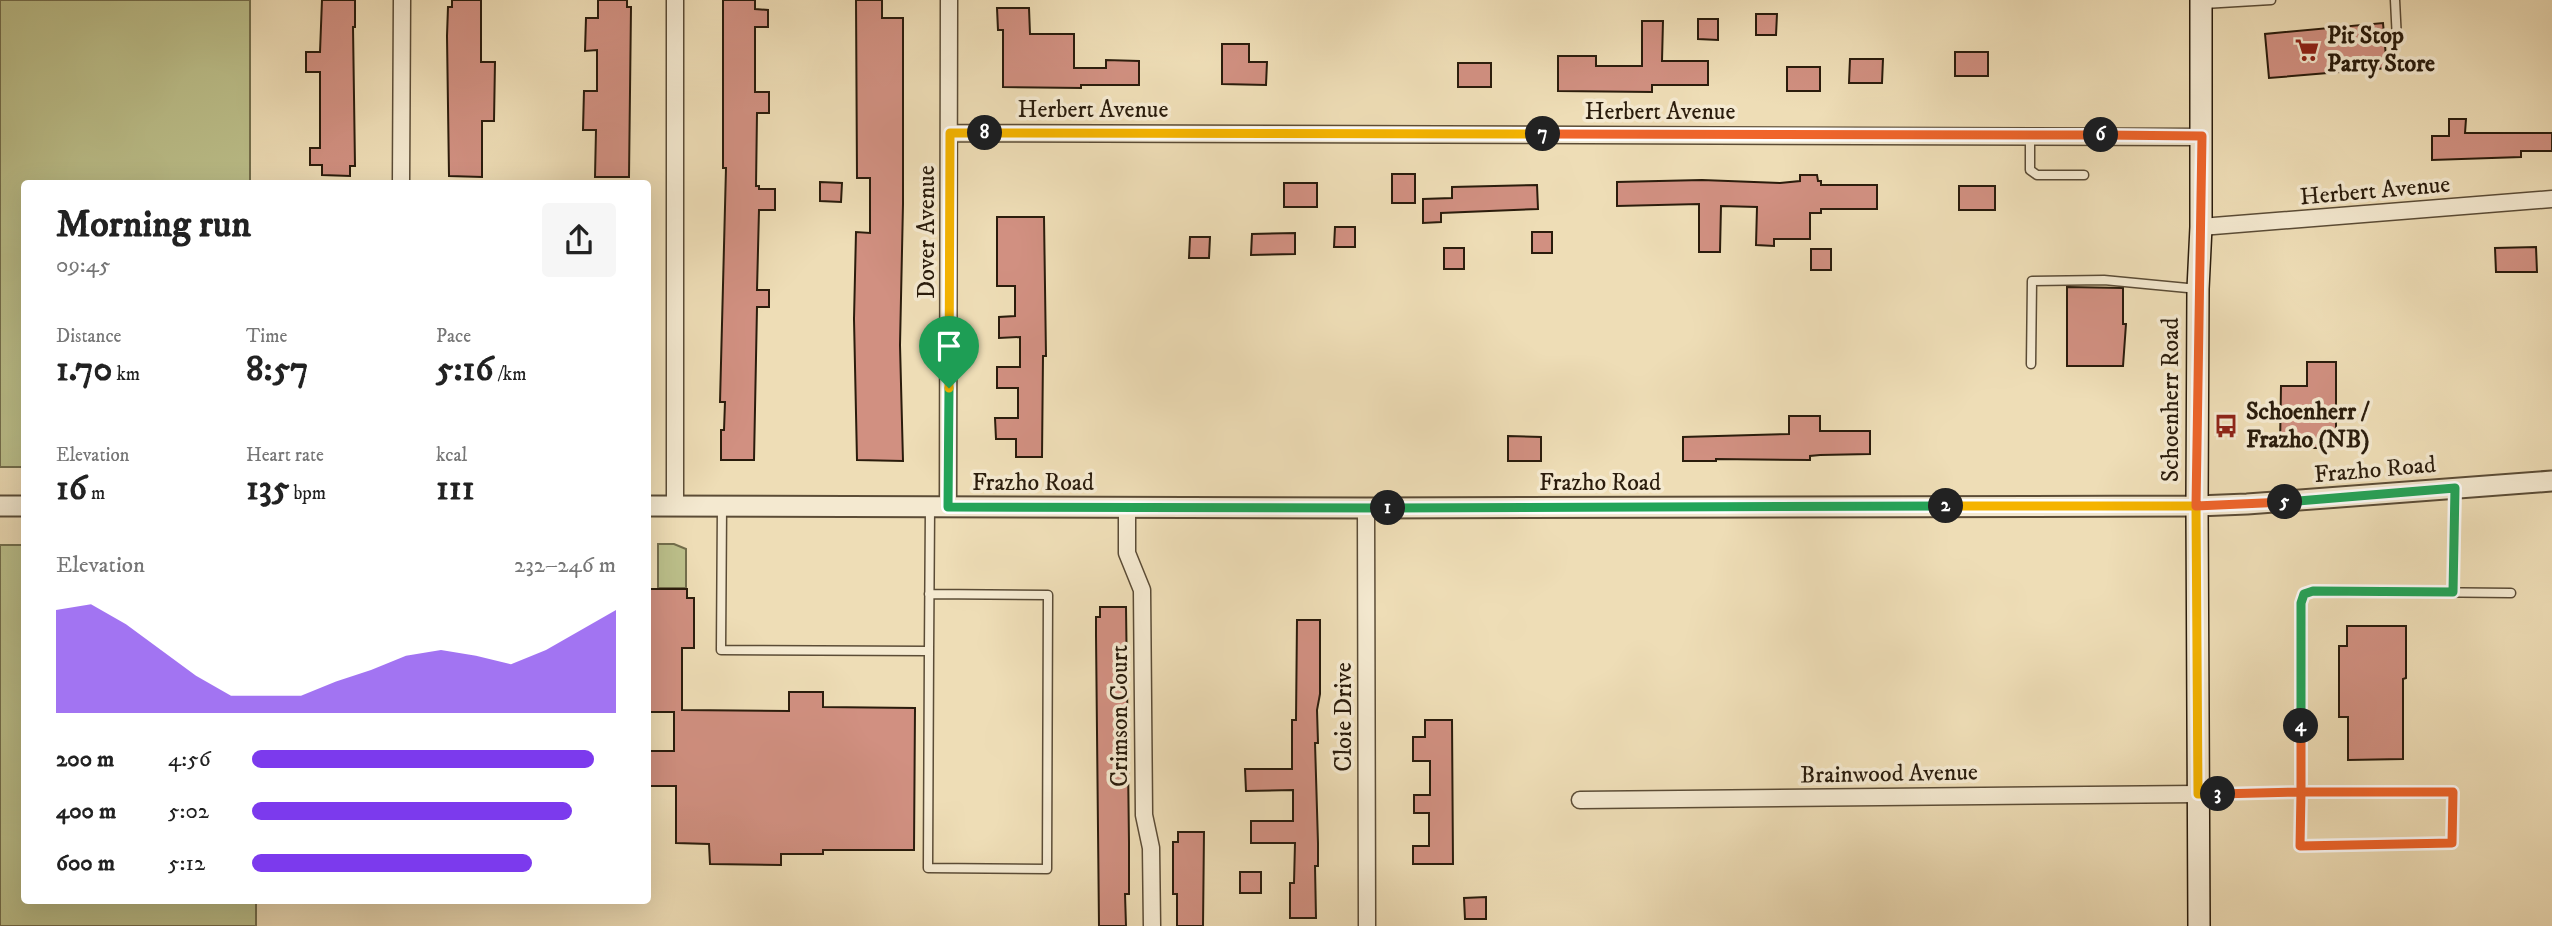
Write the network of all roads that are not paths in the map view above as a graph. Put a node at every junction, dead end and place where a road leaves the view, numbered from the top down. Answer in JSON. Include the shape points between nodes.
{"nodes":[{"id":1,"x":402,"y":0,"type":"edge"},
{"id":2,"x":675,"y":0,"type":"edge"},
{"id":3,"x":950,"y":0,"type":"edge"},
{"id":4,"x":2271,"y":0,"type":"edge"},
{"id":5,"x":2395,"y":0,"type":"edge"},
{"id":6,"x":2201,"y":2,"type":"edge"},
{"id":7,"x":2397,"y":40,"type":"dead end"},
{"id":8,"x":950,"y":133,"type":"junction"},
{"id":9,"x":2030,"y":135,"type":"junction"},
{"id":10,"x":2202,"y":136,"type":"junction"},
{"id":11,"x":2084,"y":175,"type":"dead end"},
{"id":12,"x":401,"y":180,"type":"edge"},
{"id":13,"x":2552,"y":199,"type":"edge"},
{"id":14,"x":2201,"y":227,"type":"junction"},
{"id":15,"x":2198,"y":289,"type":"junction"},
{"id":16,"x":2031,"y":364,"type":"dead end"},
{"id":17,"x":2552,"y":481,"type":"edge"},
{"id":18,"x":2455,"y":488,"type":"junction"},
{"id":19,"x":0,"y":506,"type":"edge"},
{"id":20,"x":21,"y":506,"type":"edge"},
{"id":21,"x":651,"y":506,"type":"edge"},
{"id":22,"x":675,"y":506,"type":"junction"},
{"id":23,"x":722,"y":506,"type":"junction"},
{"id":24,"x":2196,"y":506,"type":"junction"},
{"id":25,"x":939,"y":507,"type":"junction"},
{"id":26,"x":1127,"y":508,"type":"junction"},
{"id":27,"x":1366,"y":508,"type":"junction"},
{"id":28,"x":2453,"y":592,"type":"junction"},
{"id":29,"x":2511,"y":593,"type":"dead end"},
{"id":30,"x":929,"y":594,"type":"junction"},
{"id":31,"x":929,"y":651,"type":"junction"},
{"id":32,"x":2301,"y":792,"type":"junction"},
{"id":33,"x":2198,"y":794,"type":"junction"},
{"id":34,"x":1580,"y":800,"type":"dead end"},
{"id":35,"x":1152,"y":926,"type":"edge"},
{"id":36,"x":1367,"y":926,"type":"edge"},
{"id":37,"x":2199,"y":926,"type":"edge"}],
"edges":[{"from":1,"to":12,"type":"street"},
{"from":2,"to":22,"type":"street"},
{"from":3,"to":8,"type":"street","name":"Dover Avenue"},
{"from":4,"to":6,"type":"lane"},
{"from":5,"to":7,"type":"lane"},
{"from":6,"to":10,"type":"main road","name":"Schoenherr Road"},
{"from":8,"to":9,"type":"street","name":"Herbert Avenue"},
{"from":8,"to":25,"type":"street","name":"Dover Avenue"},
{"from":9,"to":10,"type":"street","name":"Herbert Avenue"},
{"from":9,"to":11,"type":"lane","via":[[2031,170],[2037,175]]},
{"from":10,"to":14,"type":"main road","name":"Schoenherr Road"},
{"from":13,"to":14,"type":"street","name":"Herbert Avenue"},
{"from":14,"to":15,"type":"main road","name":"Schoenherr Road"},
{"from":15,"to":16,"type":"lane","via":[[2104,280],[2032,281]]},
{"from":15,"to":24,"type":"main road","name":"Schoenherr Road"},
{"from":17,"to":18,"type":"street","name":"Frazho Road"},
{"from":18,"to":24,"type":"street","name":"Frazho Road"},
{"from":18,"to":28,"type":"lane"},
{"from":19,"to":20,"type":"street"},
{"from":21,"to":22,"type":"street","name":"Frazho Road"},
{"from":22,"to":23,"type":"street","name":"Frazho Road"},
{"from":23,"to":25,"type":"street","name":"Frazho Road"},
{"from":23,"to":31,"type":"lane","via":[[721,650]]},
{"from":24,"to":27,"type":"street","name":"Frazho Road"},
{"from":24,"to":33,"type":"main road","name":"Schoenherr Road"},
{"from":25,"to":26,"type":"street","name":"Frazho Road"},
{"from":25,"to":30,"type":"lane"},
{"from":26,"to":27,"type":"street","name":"Frazho Road"},
{"from":26,"to":35,"type":"street","name":"Crimson Court","via":[[1127,553],[1142,590],[1144,815],[1151,848]]},
{"from":27,"to":36,"type":"street","name":"Cloie Drive"},
{"from":28,"to":29,"type":"lane"},
{"from":28,"to":32,"type":"lane","via":[[2304,594]]},
{"from":30,"to":31,"type":"lane"},
{"from":30,"to":31,"type":"lane","via":[[1048,594],[1047,869],[928,868]]},
{"from":32,"to":32,"type":"lane","via":[[2453,792],[2452,843],[2300,846]]},
{"from":32,"to":33,"type":"lane"},
{"from":33,"to":34,"type":"street","name":"Brainwood Avenue"},
{"from":33,"to":37,"type":"main road","name":"Schoenherr Road"}]}
